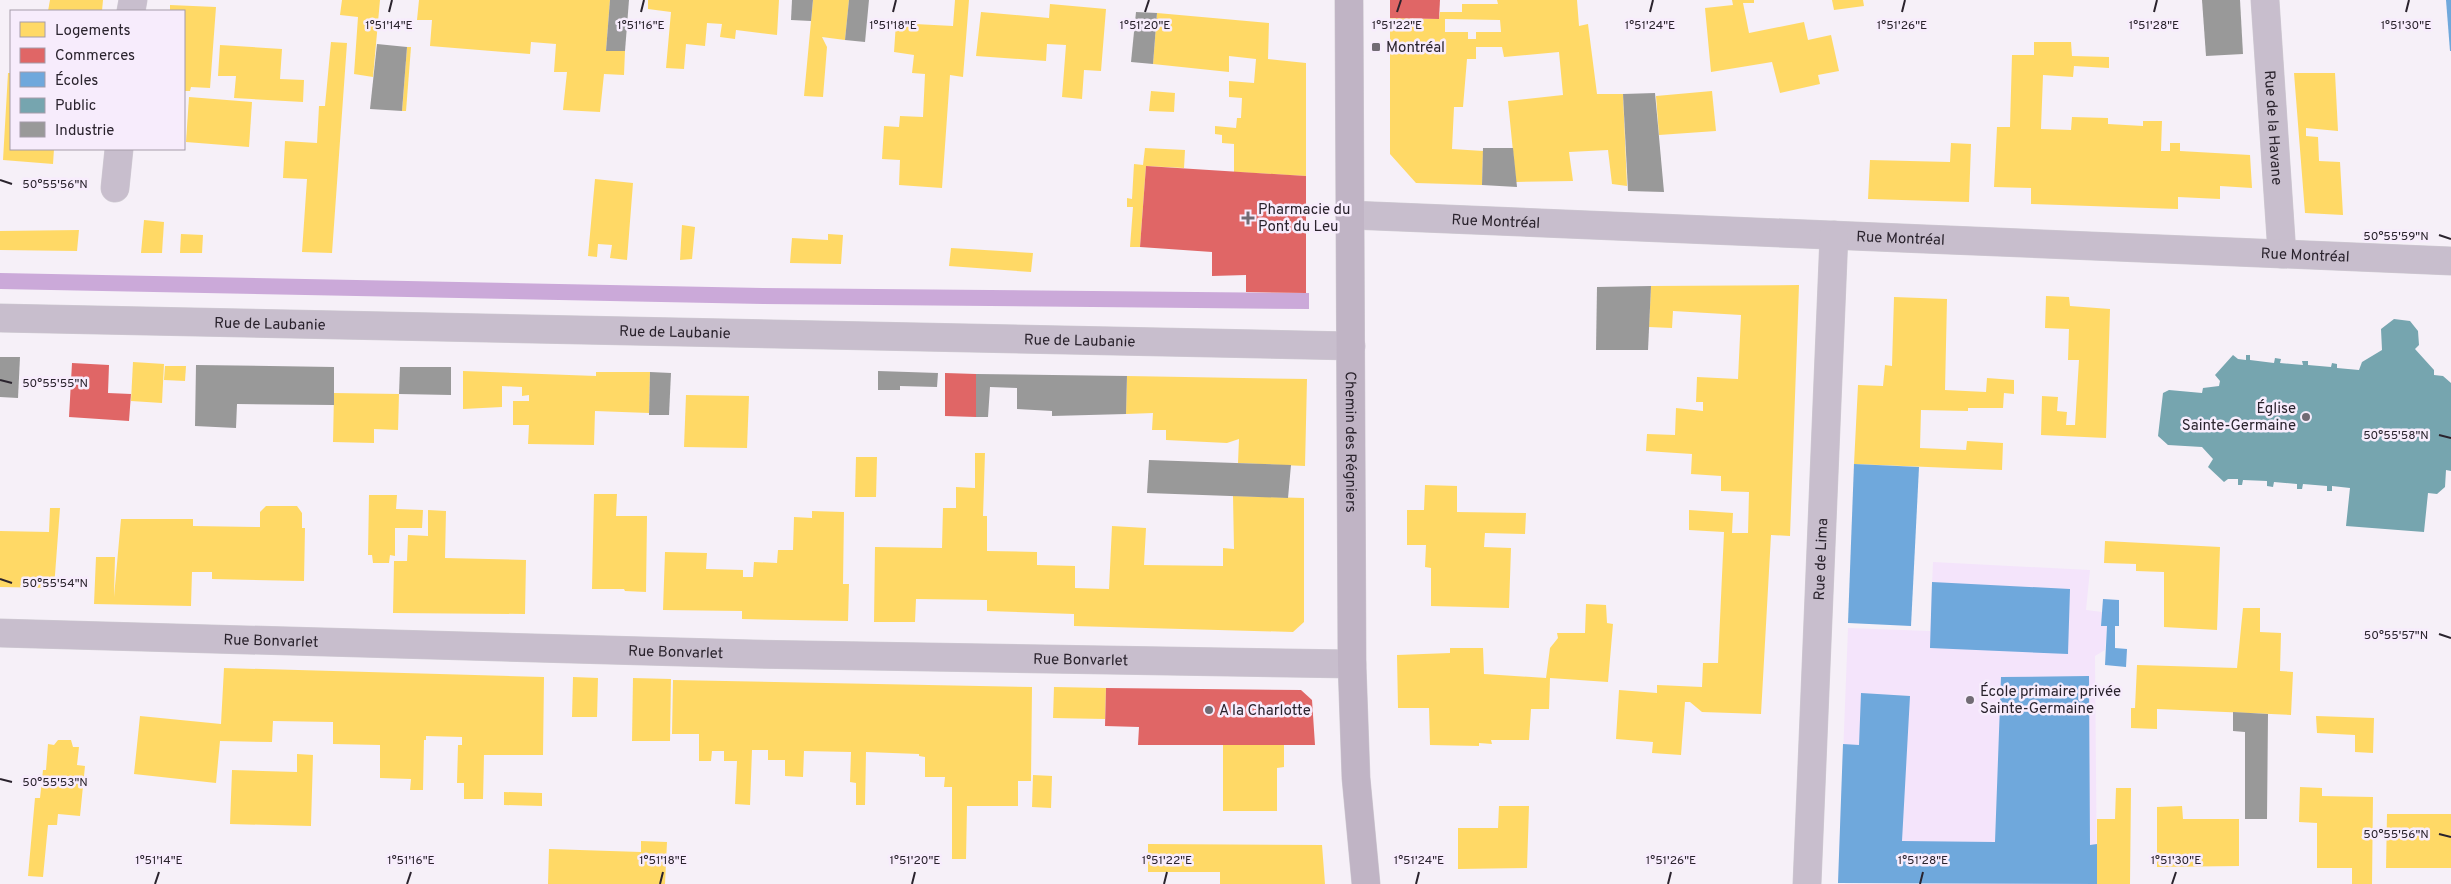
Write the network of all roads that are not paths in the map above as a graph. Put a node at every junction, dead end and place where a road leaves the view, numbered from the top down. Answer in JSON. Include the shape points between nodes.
{"nodes":[{"id":1,"x":1349,"y":0,"type":"edge"},
{"id":2,"x":2264,"y":0,"type":"edge"},
{"id":3,"x":119,"y":150,"type":"edge"},
{"id":4,"x":115,"y":188,"type":"dead end"},
{"id":5,"x":1350,"y":215,"type":"junction"},
{"id":6,"x":1834,"y":235,"type":"junction"},
{"id":7,"x":2282,"y":254,"type":"junction"},
{"id":8,"x":2451,"y":261,"type":"edge"},
{"id":9,"x":0,"y":318,"type":"edge"},
{"id":10,"x":1351,"y":346,"type":"junction"},
{"id":11,"x":0,"y":633,"type":"edge"},
{"id":12,"x":1352,"y":664,"type":"junction"},
{"id":13,"x":1366,"y":884,"type":"edge"},
{"id":14,"x":1807,"y":884,"type":"edge"}],
"edges":[{"from":1,"to":5,"type":"main road","name":"Chemin des Régniers"},
{"from":2,"to":7,"type":"street","name":"Rue de la Havane"},
{"from":3,"to":4,"type":"street"},
{"from":5,"to":6,"type":"street","name":"Rue Montréal"},
{"from":5,"to":10,"type":"main road","name":"Chemin des Régniers"},
{"from":6,"to":7,"type":"street","name":"Rue Montréal"},
{"from":6,"to":14,"type":"street","name":"Rue de Lima"},
{"from":7,"to":8,"type":"street","name":"Rue Montréal"},
{"from":9,"to":10,"type":"street","name":"Rue de Laubanie"},
{"from":10,"to":12,"type":"main road","name":"Chemin des Régniers"},
{"from":11,"to":12,"type":"street","name":"Rue Bonvarlet","via":[[754,654]]},
{"from":12,"to":13,"type":"main road","name":"Chemin des Régniers","via":[[1356,787]]}]}
